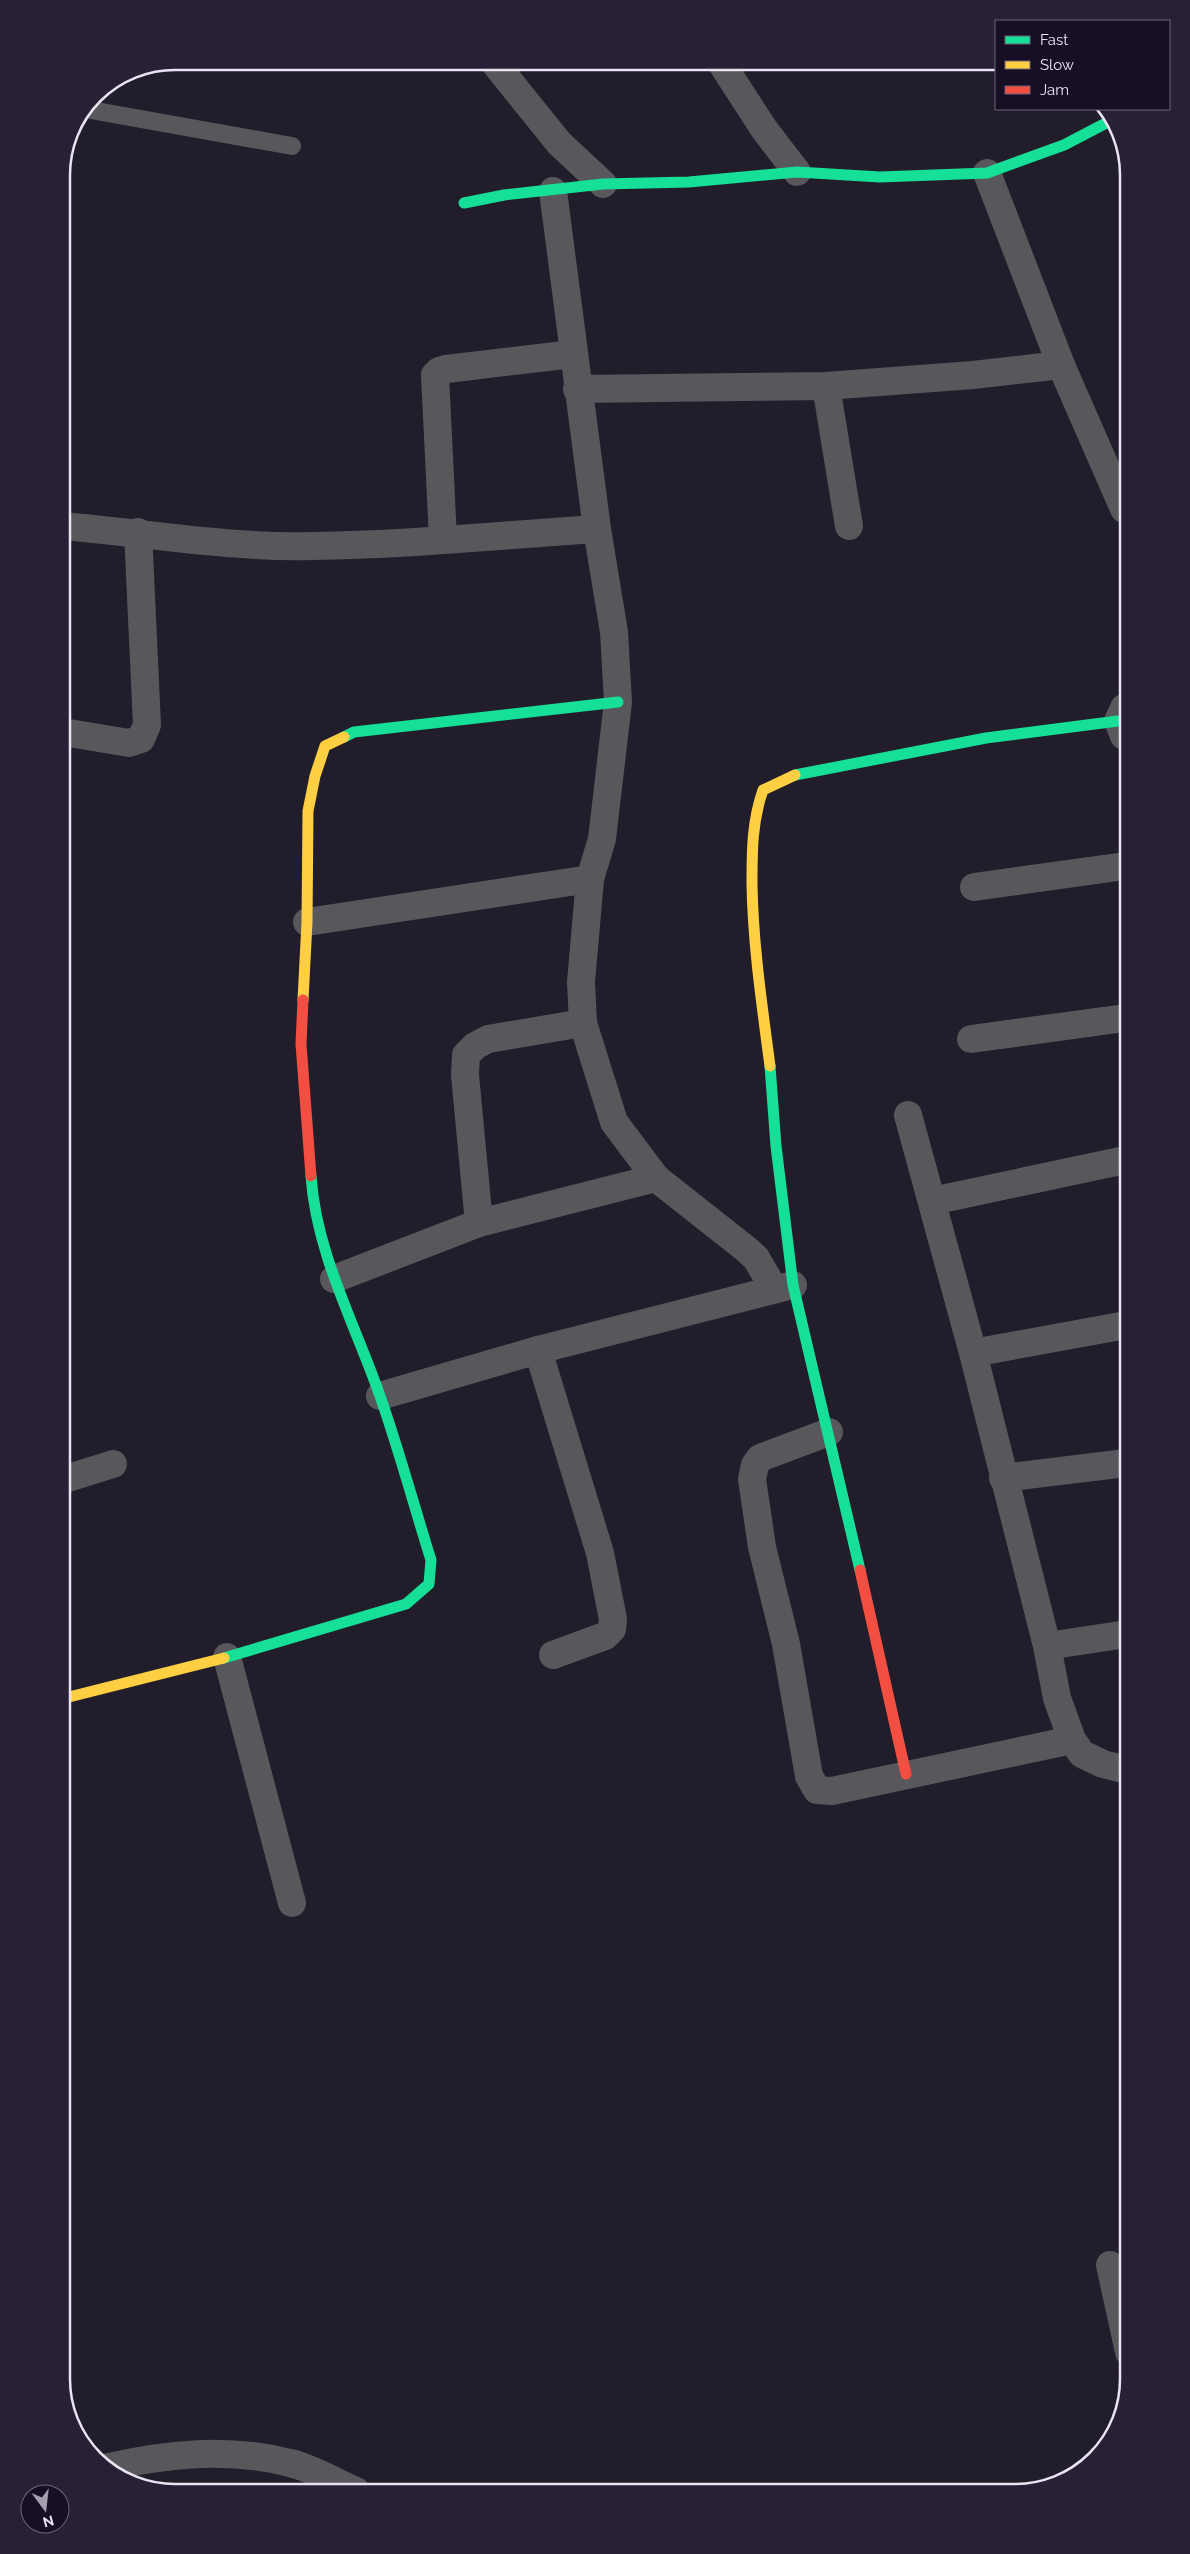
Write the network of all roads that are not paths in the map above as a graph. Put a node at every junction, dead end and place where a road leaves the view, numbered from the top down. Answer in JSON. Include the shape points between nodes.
{"nodes":[{"id":1,"x":501,"y":70,"type":"edge"},
{"id":2,"x":726,"y":70,"type":"edge"},
{"id":3,"x":93,"y":110,"type":"edge"},
{"id":4,"x":1106,"y":122,"type":"edge"},
{"id":5,"x":292,"y":146,"type":"dead end"},
{"id":6,"x":797,"y":172,"type":"junction"},
{"id":7,"x":988,"y":173,"type":"junction"},
{"id":8,"x":603,"y":184,"type":"junction"},
{"id":9,"x":553,"y":191,"type":"junction"},
{"id":10,"x":464,"y":203,"type":"dead end"},
{"id":11,"x":573,"y":354,"type":"junction"},
{"id":12,"x":1061,"y":365,"type":"junction"},
{"id":13,"x":826,"y":386,"type":"junction"},
{"id":14,"x":578,"y":389,"type":"junction"},
{"id":15,"x":1120,"y":500,"type":"edge"},
{"id":16,"x":850,"y":526,"type":"dead end"},
{"id":17,"x":70,"y":527,"type":"edge"},
{"id":18,"x":597,"y":529,"type":"junction"},
{"id":19,"x":138,"y":532,"type":"junction"},
{"id":20,"x":443,"y":539,"type":"junction"},
{"id":21,"x":618,"y":702,"type":"junction"},
{"id":22,"x":1120,"y":722,"type":"edge"},
{"id":23,"x":70,"y":733,"type":"edge"},
{"id":24,"x":1120,"y":867,"type":"edge"},
{"id":25,"x":590,"y":879,"type":"junction"},
{"id":26,"x":974,"y":887,"type":"dead end"},
{"id":27,"x":306,"y":922,"type":"junction"},
{"id":28,"x":1120,"y":1019,"type":"edge"},
{"id":29,"x":583,"y":1023,"type":"junction"},
{"id":30,"x":971,"y":1039,"type":"dead end"},
{"id":31,"x":908,"y":1115,"type":"dead end"},
{"id":32,"x":1120,"y":1161,"type":"edge"},
{"id":33,"x":656,"y":1178,"type":"junction"},
{"id":34,"x":932,"y":1201,"type":"junction"},
{"id":35,"x":479,"y":1223,"type":"junction"},
{"id":36,"x":334,"y":1278,"type":"junction"},
{"id":37,"x":783,"y":1287,"type":"junction"},
{"id":38,"x":1120,"y":1326,"type":"edge"},
{"id":39,"x":538,"y":1350,"type":"junction"},
{"id":40,"x":973,"y":1353,"type":"junction"},
{"id":41,"x":380,"y":1396,"type":"junction"},
{"id":42,"x":829,"y":1432,"type":"junction"},
{"id":43,"x":1120,"y":1463,"type":"edge"},
{"id":44,"x":113,"y":1464,"type":"dead end"},
{"id":45,"x":70,"y":1477,"type":"edge"},
{"id":46,"x":1003,"y":1478,"type":"junction"},
{"id":47,"x":1120,"y":1635,"type":"edge"},
{"id":48,"x":1047,"y":1646,"type":"junction"},
{"id":49,"x":553,"y":1655,"type":"dead end"},
{"id":50,"x":227,"y":1657,"type":"junction"},
{"id":51,"x":70,"y":1697,"type":"edge"},
{"id":52,"x":1072,"y":1740,"type":"junction"},
{"id":53,"x":1120,"y":1768,"type":"edge"},
{"id":54,"x":906,"y":1774,"type":"junction"},
{"id":55,"x":292,"y":1903,"type":"dead end"},
{"id":56,"x":1110,"y":2265,"type":"dead end"},
{"id":57,"x":1120,"y":2311,"type":"edge"},
{"id":58,"x":116,"y":2466,"type":"edge"},
{"id":59,"x":340,"y":2484,"type":"edge"}],
"edges":[{"from":1,"to":8,"type":"street","via":[[559,143]]},
{"from":2,"to":6,"type":"street"},
{"from":3,"to":5,"type":"lane"},
{"from":4,"to":7,"type":"street","via":[[1064,145]]},
{"from":6,"to":7,"type":"street","via":[[880,177]]},
{"from":6,"to":8,"type":"street","via":[[689,182]]},
{"from":7,"to":12,"type":"street"},
{"from":8,"to":9,"type":"street"},
{"from":9,"to":10,"type":"street","via":[[504,195]]},
{"from":9,"to":11,"type":"street"},
{"from":11,"to":14,"type":"street"},
{"from":11,"to":20,"type":"street","via":[[446,369],[435,375]]},
{"from":12,"to":13,"type":"street"},
{"from":12,"to":15,"type":"street"},
{"from":13,"to":14,"type":"street"},
{"from":13,"to":16,"type":"street"},
{"from":14,"to":18,"type":"street"},
{"from":17,"to":19,"type":"street"},
{"from":18,"to":20,"type":"street"},
{"from":18,"to":21,"type":"street","via":[[614,632]]},
{"from":19,"to":20,"type":"street","via":[[218,544],[312,546]]},
{"from":19,"to":23,"type":"street","via":[[148,725],[141,738],[129,743]]},
{"from":21,"to":25,"type":"street","via":[[602,839]]},
{"from":21,"to":27,"type":"street","via":[[354,732],[325,746],[308,811]]},
{"from":22,"to":37,"type":"street","via":[[986,738],[889,756],[794,775],[763,790],[756,808],[752,842],[753,934],[772,1080]]},
{"from":24,"to":26,"type":"street"},
{"from":25,"to":27,"type":"street"},
{"from":25,"to":29,"type":"street","via":[[581,982]]},
{"from":27,"to":36,"type":"street","via":[[301,1044],[312,1195]]},
{"from":28,"to":30,"type":"street"},
{"from":29,"to":33,"type":"street","via":[[614,1122]]},
{"from":29,"to":35,"type":"street","via":[[488,1039],[466,1055],[465,1075]]},
{"from":31,"to":34,"type":"street"},
{"from":32,"to":34,"type":"street"},
{"from":33,"to":35,"type":"street"},
{"from":33,"to":37,"type":"street","via":[[746,1248]]},
{"from":34,"to":40,"type":"street"},
{"from":35,"to":36,"type":"street"},
{"from":36,"to":41,"type":"street"},
{"from":37,"to":39,"type":"street"},
{"from":37,"to":42,"type":"street"},
{"from":38,"to":40,"type":"street"},
{"from":39,"to":41,"type":"street"},
{"from":39,"to":49,"type":"street","via":[[600,1554],[613,1618],[612,1629],[605,1636]]},
{"from":40,"to":46,"type":"street"},
{"from":41,"to":50,"type":"street","via":[[431,1560],[429,1584],[406,1604]]},
{"from":42,"to":54,"type":"street"},
{"from":42,"to":54,"type":"street","via":[[760,1458],[752,1479],[762,1547],[786,1644],[809,1776],[817,1790],[832,1791]]},
{"from":43,"to":46,"type":"street"},
{"from":44,"to":45,"type":"street"},
{"from":46,"to":48,"type":"street"},
{"from":47,"to":48,"type":"street"},
{"from":48,"to":52,"type":"street","via":[[1057,1698]]},
{"from":50,"to":51,"type":"street"},
{"from":50,"to":55,"type":"street"},
{"from":52,"to":53,"type":"street","via":[[1082,1754]]},
{"from":52,"to":54,"type":"street"},
{"from":56,"to":57,"type":"street"},
{"from":58,"to":59,"type":"street","via":[[190,2453],[244,2456],[290,2463]]}]}
